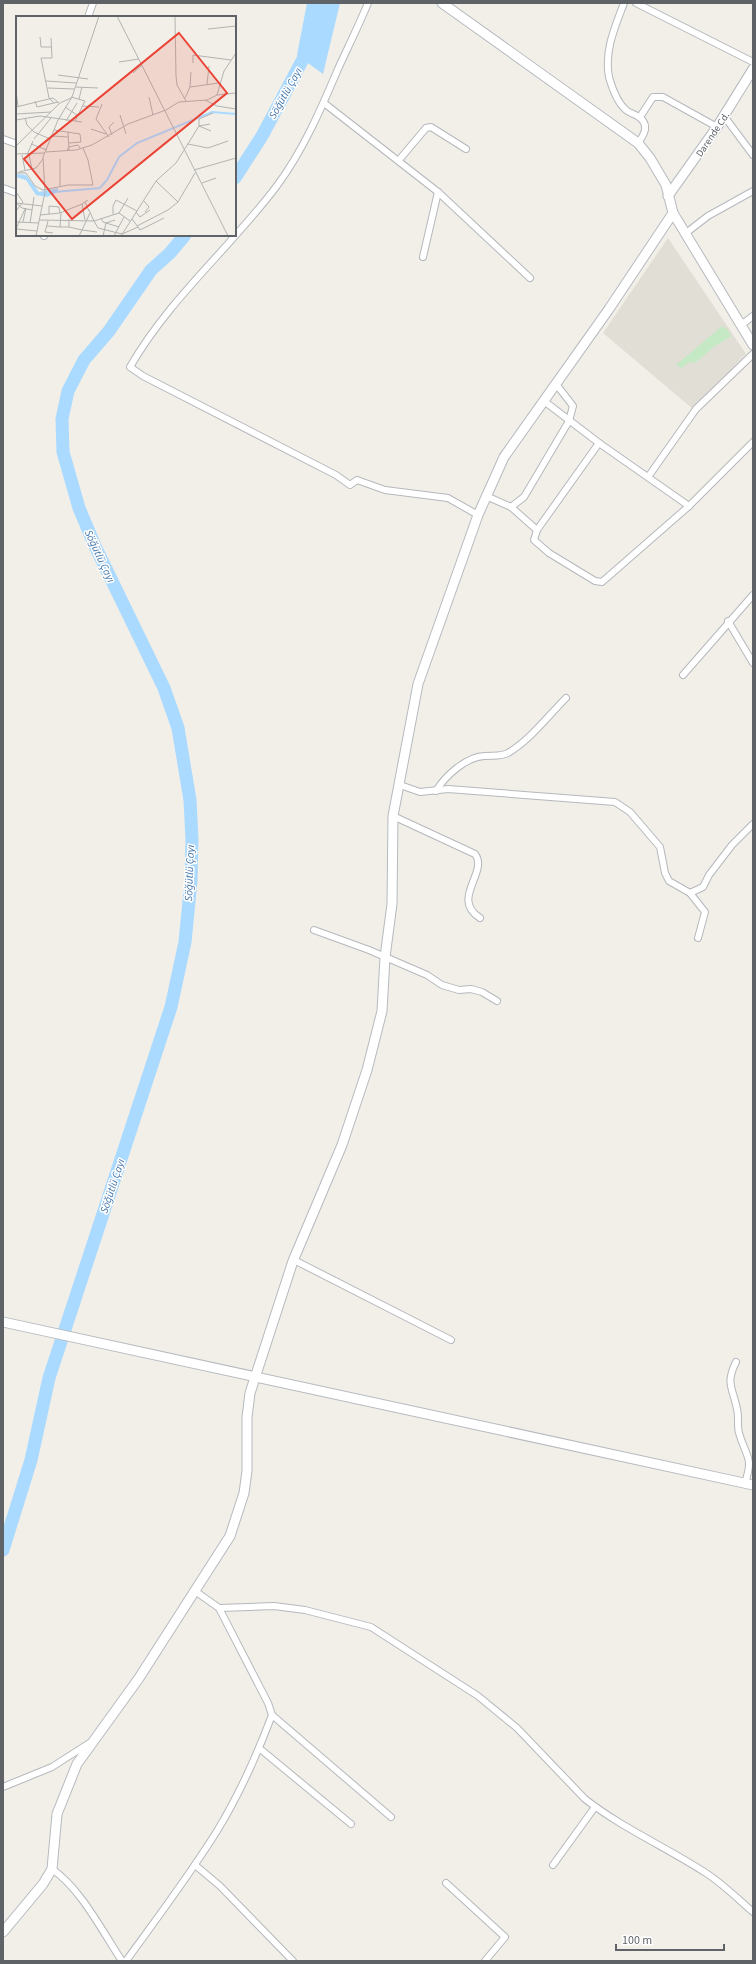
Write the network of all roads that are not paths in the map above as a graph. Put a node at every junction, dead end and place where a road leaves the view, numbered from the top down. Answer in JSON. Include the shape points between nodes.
{"nodes":[{"id":1,"x":93,"y":3,"type":"edge"},
{"id":2,"x":368,"y":3,"type":"edge"},
{"id":3,"x":442,"y":3,"type":"edge"},
{"id":4,"x":624,"y":3,"type":"edge"},
{"id":5,"x":636,"y":3,"type":"edge"},
{"id":6,"x":88,"y":16,"type":"edge"},
{"id":7,"x":753,"y":62,"type":"edge"},
{"id":8,"x":753,"y":69,"type":"edge"},
{"id":9,"x":324,"y":103,"type":"junction"},
{"id":10,"x":724,"y":116,"type":"junction"},
{"id":11,"x":640,"y":117,"type":"junction"},
{"id":12,"x":717,"y":127,"type":"junction"},
{"id":13,"x":3,"y":139,"type":"edge"},
{"id":14,"x":638,"y":143,"type":"junction"},
{"id":15,"x":16,"y":144,"type":"edge"},
{"id":16,"x":466,"y":148,"type":"dead end"},
{"id":17,"x":753,"y":155,"type":"edge"},
{"id":18,"x":399,"y":160,"type":"junction"},
{"id":19,"x":3,"y":188,"type":"edge"},
{"id":20,"x":438,"y":192,"type":"junction"},
{"id":21,"x":753,"y":192,"type":"edge"},
{"id":22,"x":16,"y":193,"type":"edge"},
{"id":23,"x":668,"y":196,"type":"junction"},
{"id":24,"x":673,"y":212,"type":"junction"},
{"id":25,"x":236,"y":233,"type":"edge"},
{"id":26,"x":686,"y":233,"type":"junction"},
{"id":27,"x":234,"y":236,"type":"edge"},
{"id":28,"x":423,"y":256,"type":"dead end"},
{"id":29,"x":530,"y":278,"type":"dead end"},
{"id":30,"x":753,"y":316,"type":"edge"},
{"id":31,"x":741,"y":325,"type":"junction"},
{"id":32,"x":753,"y":345,"type":"edge"},
{"id":33,"x":753,"y":354,"type":"edge"},
{"id":34,"x":556,"y":384,"type":"junction"},
{"id":35,"x":544,"y":401,"type":"junction"},
{"id":36,"x":570,"y":421,"type":"junction"},
{"id":37,"x":753,"y":442,"type":"edge"},
{"id":38,"x":599,"y":443,"type":"junction"},
{"id":39,"x":648,"y":477,"type":"junction"},
{"id":40,"x":486,"y":496,"type":"junction"},
{"id":41,"x":689,"y":506,"type":"junction"},
{"id":42,"x":511,"y":507,"type":"junction"},
{"id":43,"x":478,"y":515,"type":"junction"},
{"id":44,"x":537,"y":530,"type":"junction"},
{"id":45,"x":753,"y":595,"type":"edge"},
{"id":46,"x":728,"y":622,"type":"junction"},
{"id":47,"x":753,"y":663,"type":"edge"},
{"id":48,"x":683,"y":675,"type":"dead end"},
{"id":49,"x":566,"y":698,"type":"dead end"},
{"id":50,"x":400,"y":785,"type":"junction"},
{"id":51,"x":436,"y":791,"type":"junction"},
{"id":52,"x":393,"y":816,"type":"junction"},
{"id":53,"x":753,"y":824,"type":"edge"},
{"id":54,"x":690,"y":893,"type":"junction"},
{"id":55,"x":480,"y":918,"type":"dead end"},
{"id":56,"x":314,"y":930,"type":"dead end"},
{"id":57,"x":698,"y":938,"type":"dead end"},
{"id":58,"x":385,"y":957,"type":"junction"},
{"id":59,"x":497,"y":1001,"type":"dead end"},
{"id":60,"x":294,"y":1260,"type":"junction"},
{"id":61,"x":3,"y":1322,"type":"edge"},
{"id":62,"x":451,"y":1340,"type":"dead end"},
{"id":63,"x":736,"y":1362,"type":"dead end"},
{"id":64,"x":255,"y":1377,"type":"junction"},
{"id":65,"x":749,"y":1484,"type":"edge"},
{"id":66,"x":195,"y":1591,"type":"junction"},
{"id":67,"x":219,"y":1608,"type":"junction"},
{"id":68,"x":272,"y":1716,"type":"junction"},
{"id":69,"x":95,"y":1740,"type":"junction"},
{"id":70,"x":260,"y":1748,"type":"junction"},
{"id":71,"x":3,"y":1787,"type":"edge"},
{"id":72,"x":595,"y":1807,"type":"junction"},
{"id":73,"x":390,"y":1817,"type":"dead end"},
{"id":74,"x":351,"y":1824,"type":"dead end"},
{"id":75,"x":195,"y":1865,"type":"junction"},
{"id":76,"x":553,"y":1865,"type":"dead end"},
{"id":77,"x":52,"y":1869,"type":"junction"},
{"id":78,"x":446,"y":1883,"type":"dead end"},
{"id":79,"x":753,"y":1912,"type":"edge"},
{"id":80,"x":3,"y":1932,"type":"edge"},
{"id":81,"x":122,"y":1961,"type":"edge"},
{"id":82,"x":126,"y":1961,"type":"edge"},
{"id":83,"x":293,"y":1961,"type":"edge"},
{"id":84,"x":485,"y":1961,"type":"edge"}],
"edges":[{"from":1,"to":6,"type":"street"},
{"from":2,"to":9,"type":"street"},
{"from":3,"to":14,"type":"street"},
{"from":4,"to":11,"type":"street","via":[[611,37],[609,78],[617,99],[626,110]]},
{"from":5,"to":7,"type":"street"},
{"from":8,"to":10,"type":"street","name":"Darende Cd."},
{"from":9,"to":18,"type":"street"},
{"from":9,"to":25,"type":"street","via":[[277,186]]},
{"from":10,"to":12,"type":"street","name":"Darende Cd."},
{"from":10,"to":17,"type":"street"},
{"from":11,"to":12,"type":"street","via":[[653,97],[663,97]]},
{"from":11,"to":14,"type":"street","via":[[645,133]]},
{"from":12,"to":23,"type":"street","name":"Darende Cd."},
{"from":13,"to":15,"type":"street"},
{"from":14,"to":23,"type":"street","via":[[666,185]]},
{"from":16,"to":18,"type":"street","via":[[431,127],[426,128]]},
{"from":18,"to":20,"type":"street"},
{"from":19,"to":22,"type":"street"},
{"from":20,"to":28,"type":"street"},
{"from":20,"to":29,"type":"street"},
{"from":21,"to":26,"type":"street","via":[[708,216]]},
{"from":23,"to":24,"type":"street"},
{"from":24,"to":26,"type":"street"},
{"from":24,"to":34,"type":"street"},
{"from":26,"to":31,"type":"street"},
{"from":27,"to":43,"type":"street","via":[[157,325],[130,367],[336,475],[350,485],[357,480],[385,490],[448,498]]},
{"from":30,"to":31,"type":"street"},
{"from":31,"to":32,"type":"street"},
{"from":33,"to":39,"type":"street","via":[[696,409]]},
{"from":34,"to":35,"type":"street"},
{"from":34,"to":36,"type":"street","via":[[573,406]]},
{"from":35,"to":36,"type":"street"},
{"from":35,"to":40,"type":"street","via":[[504,457]]},
{"from":36,"to":38,"type":"street"},
{"from":36,"to":42,"type":"street","via":[[524,497]]},
{"from":37,"to":41,"type":"street"},
{"from":38,"to":39,"type":"street"},
{"from":38,"to":44,"type":"street"},
{"from":39,"to":41,"type":"street"},
{"from":40,"to":42,"type":"street"},
{"from":40,"to":43,"type":"street"},
{"from":41,"to":44,"type":"street","via":[[602,582],[595,581],[549,554],[534,540]]},
{"from":42,"to":44,"type":"street"},
{"from":43,"to":50,"type":"street","via":[[418,684]]},
{"from":45,"to":46,"type":"street"},
{"from":46,"to":47,"type":"street"},
{"from":46,"to":48,"type":"street"},
{"from":49,"to":51,"type":"street","via":[[507,754],[474,758],[452,773]]},
{"from":50,"to":51,"type":"street","via":[[420,792]]},
{"from":50,"to":52,"type":"street"},
{"from":51,"to":54,"type":"street","via":[[448,789],[614,802],[630,812],[660,847],[669,881]]},
{"from":52,"to":55,"type":"street","via":[[475,854],[478,863],[469,903],[472,911]]},
{"from":52,"to":58,"type":"street","via":[[392,904]]},
{"from":53,"to":54,"type":"street","via":[[732,844],[702,887]]},
{"from":54,"to":57,"type":"street","via":[[705,912]]},
{"from":56,"to":58,"type":"street"},
{"from":58,"to":59,"type":"street","via":[[427,975],[442,985],[482,992]]},
{"from":58,"to":60,"type":"street","via":[[382,1011],[367,1070],[342,1145]]},
{"from":60,"to":62,"type":"street"},
{"from":60,"to":64,"type":"street"},
{"from":61,"to":64,"type":"street"},
{"from":63,"to":65,"type":"street","via":[[730,1384],[738,1410],[739,1433],[750,1457]]},
{"from":64,"to":65,"type":"street"},
{"from":64,"to":66,"type":"street","via":[[247,1417],[247,1471],[244,1493],[230,1536]]},
{"from":66,"to":67,"type":"street"},
{"from":66,"to":69,"type":"street"},
{"from":67,"to":68,"type":"street","via":[[268,1703]]},
{"from":67,"to":72,"type":"street","via":[[274,1606],[305,1610],[371,1628],[478,1696],[517,1728]]},
{"from":68,"to":70,"type":"street"},
{"from":68,"to":73,"type":"street"},
{"from":69,"to":71,"type":"street","via":[[52,1766]]},
{"from":69,"to":77,"type":"street","via":[[78,1764],[57,1814]]},
{"from":70,"to":74,"type":"street"},
{"from":70,"to":75,"type":"street","via":[[218,1829]]},
{"from":72,"to":76,"type":"street"},
{"from":72,"to":79,"type":"street","via":[[706,1873]]},
{"from":75,"to":82,"type":"street"},
{"from":75,"to":83,"type":"street","via":[[220,1886]]},
{"from":77,"to":80,"type":"street","via":[[43,1884]]},
{"from":77,"to":81,"type":"street","via":[[64,1877]]},
{"from":78,"to":84,"type":"street","via":[[505,1937]]}]}
